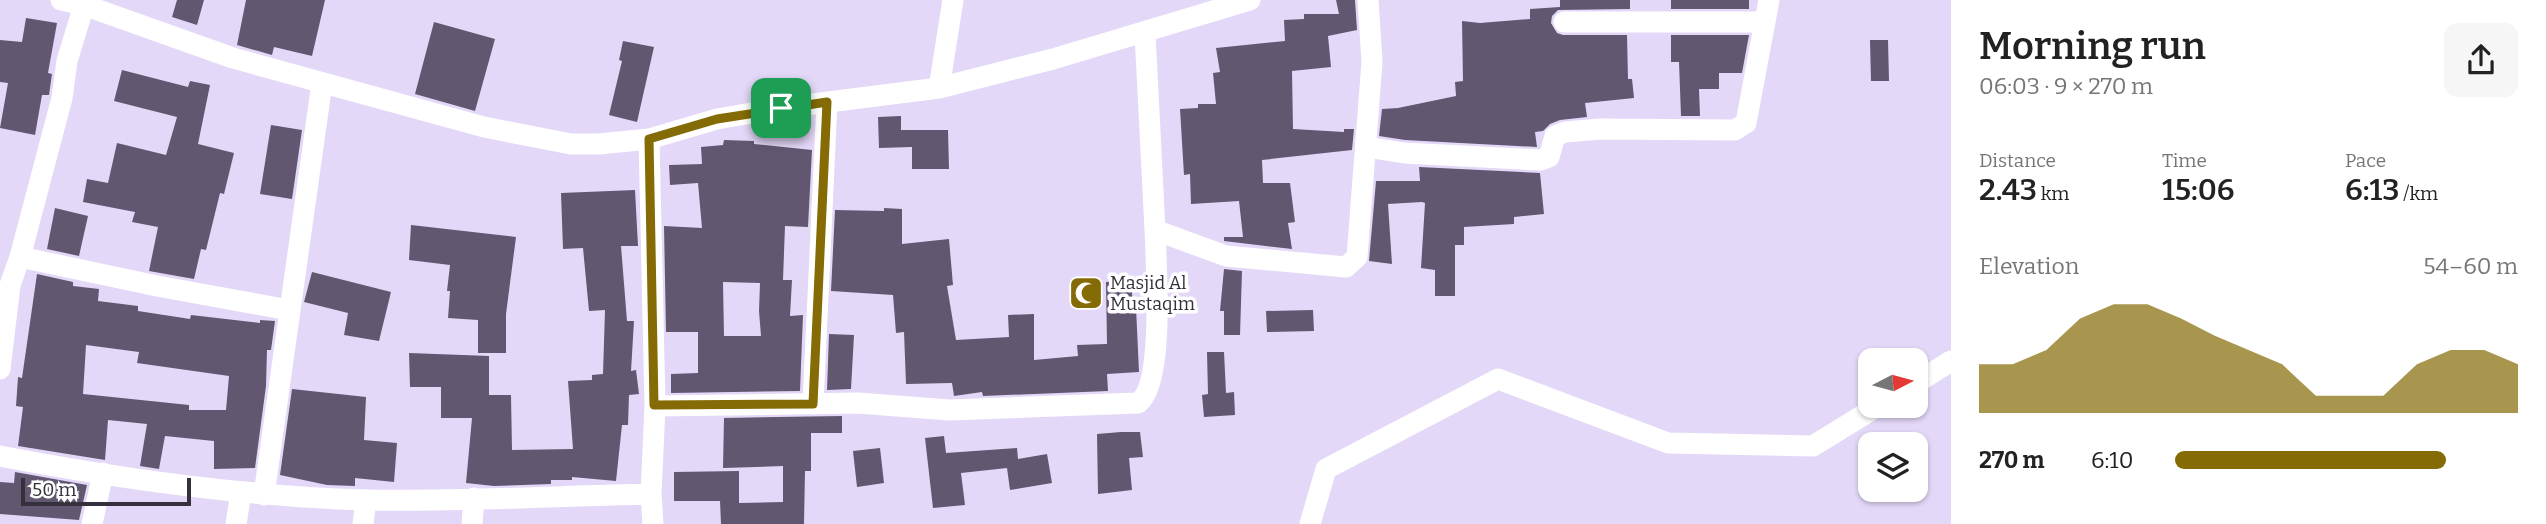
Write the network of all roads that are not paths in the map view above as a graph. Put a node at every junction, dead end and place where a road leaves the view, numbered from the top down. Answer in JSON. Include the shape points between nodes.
{"nodes":[{"id":1,"x":61,"y":0,"type":"edge"},
{"id":2,"x":953,"y":0,"type":"edge"},
{"id":3,"x":1250,"y":0,"type":"edge"},
{"id":4,"x":1368,"y":0,"type":"edge"},
{"id":5,"x":1769,"y":0,"type":"edge"},
{"id":6,"x":83,"y":5,"type":"junction"},
{"id":7,"x":119,"y":9,"type":"edge"},
{"id":8,"x":1564,"y":22,"type":"dead end"},
{"id":9,"x":1764,"y":22,"type":"junction"},
{"id":10,"x":1145,"y":33,"type":"junction"},
{"id":11,"x":322,"y":83,"type":"junction"},
{"id":12,"x":939,"y":88,"type":"junction"},
{"id":13,"x":827,"y":102,"type":"junction"},
{"id":14,"x":649,"y":139,"type":"junction"},
{"id":15,"x":1366,"y":147,"type":"junction"},
{"id":16,"x":1156,"y":230,"type":"junction"},
{"id":17,"x":20,"y":257,"type":"junction"},
{"id":18,"x":5,"y":282,"type":"edge"},
{"id":19,"x":289,"y":310,"type":"junction"},
{"id":20,"x":1951,"y":362,"type":"edge"},
{"id":21,"x":0,"y":369,"type":"edge"},
{"id":22,"x":1928,"y":376,"type":"edge"},
{"id":23,"x":813,"y":404,"type":"junction"},
{"id":24,"x":654,"y":405,"type":"junction"},
{"id":25,"x":1858,"y":418,"type":"edge"},
{"id":26,"x":0,"y":456,"type":"edge"},
{"id":27,"x":103,"y":473,"type":"junction"},
{"id":28,"x":241,"y":492,"type":"junction"},
{"id":29,"x":651,"y":494,"type":"junction"},
{"id":30,"x":264,"y":495,"type":"junction"},
{"id":31,"x":474,"y":498,"type":"junction"},
{"id":32,"x":366,"y":500,"type":"junction"},
{"id":33,"x":92,"y":524,"type":"edge"},
{"id":34,"x":236,"y":524,"type":"edge"},
{"id":35,"x":363,"y":524,"type":"edge"},
{"id":36,"x":472,"y":524,"type":"edge"},
{"id":37,"x":653,"y":524,"type":"edge"},
{"id":38,"x":1310,"y":524,"type":"edge"}],
"edges":[{"from":1,"to":6,"type":"street"},
{"from":2,"to":12,"type":"street"},
{"from":3,"to":10,"type":"street"},
{"from":4,"to":15,"type":"street","via":[[1373,62]]},
{"from":5,"to":9,"type":"street"},
{"from":6,"to":7,"type":"street"},
{"from":6,"to":17,"type":"street"},
{"from":7,"to":11,"type":"street","via":[[233,58]]},
{"from":8,"to":9,"type":"street"},
{"from":9,"to":15,"type":"street","via":[[1746,123],[1735,130],[1565,132],[1555,136],[1549,157],[1541,160]]},
{"from":10,"to":12,"type":"street"},
{"from":10,"to":16,"type":"street"},
{"from":11,"to":14,"type":"street","via":[[484,127],[571,144]]},
{"from":11,"to":19,"type":"street"},
{"from":12,"to":13,"type":"street"},
{"from":13,"to":14,"type":"street","via":[[717,119]]},
{"from":13,"to":23,"type":"street"},
{"from":14,"to":24,"type":"street"},
{"from":15,"to":16,"type":"street","via":[[1357,257],[1346,267],[1226,256]]},
{"from":16,"to":23,"type":"street","via":[[1155,364],[1145,399],[1138,404],[949,410]]},
{"from":17,"to":18,"type":"street"},
{"from":17,"to":19,"type":"street"},
{"from":18,"to":21,"type":"street"},
{"from":19,"to":30,"type":"street"},
{"from":20,"to":22,"type":"street"},
{"from":23,"to":24,"type":"street"},
{"from":24,"to":29,"type":"street"},
{"from":25,"to":38,"type":"street","via":[[1813,446],[1668,443],[1498,379],[1326,469]]},
{"from":26,"to":27,"type":"street"},
{"from":27,"to":28,"type":"street"},
{"from":27,"to":33,"type":"street"},
{"from":28,"to":30,"type":"street"},
{"from":28,"to":34,"type":"street"},
{"from":29,"to":31,"type":"street"},
{"from":29,"to":37,"type":"street"},
{"from":30,"to":32,"type":"street"},
{"from":31,"to":32,"type":"street"},
{"from":31,"to":36,"type":"street"},
{"from":32,"to":35,"type":"street"}]}
